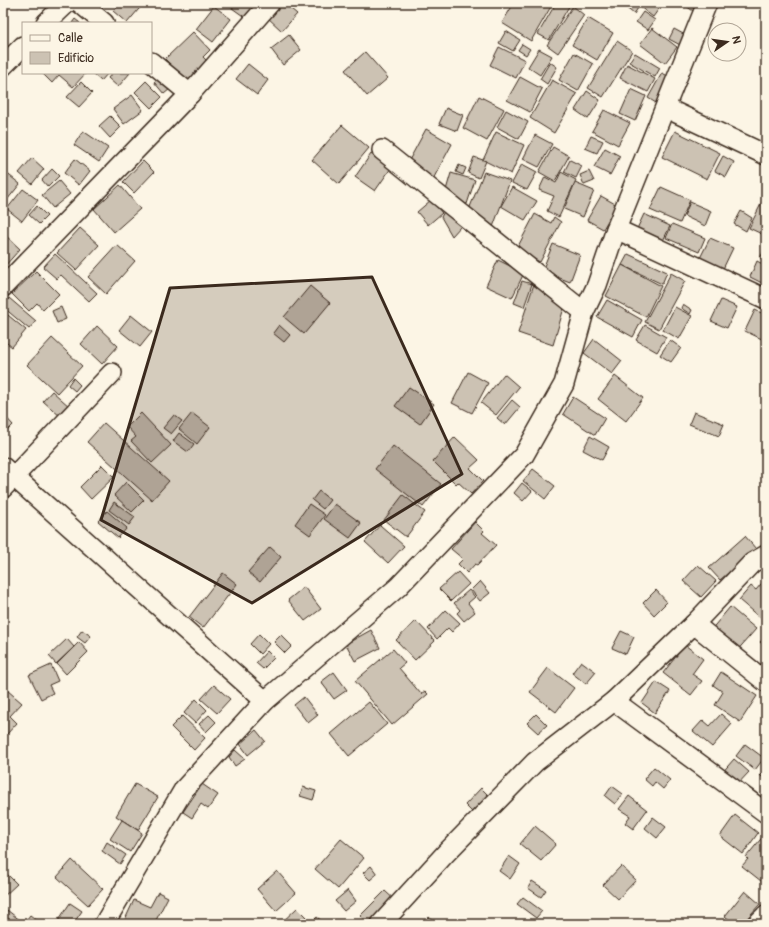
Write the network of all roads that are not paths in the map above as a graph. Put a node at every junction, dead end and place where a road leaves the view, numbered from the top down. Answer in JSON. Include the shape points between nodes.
{"nodes":[{"id":1,"x":67,"y":3,"type":"edge"},
{"id":2,"x":80,"y":3,"type":"edge"},
{"id":3,"x":270,"y":3,"type":"edge"},
{"id":4,"x":707,"y":3,"type":"edge"},
{"id":5,"x":47,"y":22,"type":"edge"},
{"id":6,"x":103,"y":22,"type":"edge"},
{"id":7,"x":22,"y":47,"type":"edge"},
{"id":8,"x":152,"y":63,"type":"edge"},
{"id":9,"x":3,"y":66,"type":"edge"},
{"id":10,"x":190,"y":94,"type":"junction"},
{"id":11,"x":666,"y":108,"type":"junction"},
{"id":12,"x":382,"y":150,"type":"dead end"},
{"id":13,"x":766,"y":155,"type":"edge"},
{"id":14,"x":616,"y":230,"type":"junction"},
{"id":15,"x":3,"y":287,"type":"edge"},
{"id":16,"x":766,"y":299,"type":"edge"},
{"id":17,"x":584,"y":312,"type":"junction"},
{"id":18,"x":112,"y":372,"type":"dead end"},
{"id":19,"x":6,"y":477,"type":"edge"},
{"id":20,"x":766,"y":555,"type":"edge"},
{"id":21,"x":694,"y":624,"type":"junction"},
{"id":22,"x":766,"y":682,"type":"edge"},
{"id":23,"x":266,"y":701,"type":"junction"},
{"id":24,"x":614,"y":701,"type":"junction"},
{"id":25,"x":766,"y":813,"type":"edge"},
{"id":26,"x":766,"y":915,"type":"edge"},
{"id":27,"x":104,"y":924,"type":"edge"},
{"id":28,"x":381,"y":924,"type":"edge"},
{"id":29,"x":757,"y":924,"type":"edge"}],
"edges":[{"from":1,"to":5,"type":"street"},
{"from":2,"to":6,"type":"street"},
{"from":3,"to":10,"type":"street"},
{"from":4,"to":11,"type":"street"},
{"from":7,"to":9,"type":"street"},
{"from":8,"to":10,"type":"street"},
{"from":10,"to":15,"type":"street"},
{"from":11,"to":13,"type":"street"},
{"from":11,"to":14,"type":"street"},
{"from":12,"to":17,"type":"street"},
{"from":14,"to":16,"type":"street"},
{"from":14,"to":17,"type":"street","via":[[597,285]]},
{"from":17,"to":23,"type":"street","via":[[564,384],[524,455],[398,587]]},
{"from":18,"to":19,"type":"street"},
{"from":19,"to":23,"type":"street"},
{"from":20,"to":21,"type":"street","via":[[752,563]]},
{"from":21,"to":22,"type":"street"},
{"from":21,"to":24,"type":"street"},
{"from":23,"to":27,"type":"street","via":[[184,789]]},
{"from":24,"to":25,"type":"street"},
{"from":24,"to":28,"type":"street","via":[[535,762]]},
{"from":26,"to":29,"type":"street"}]}
